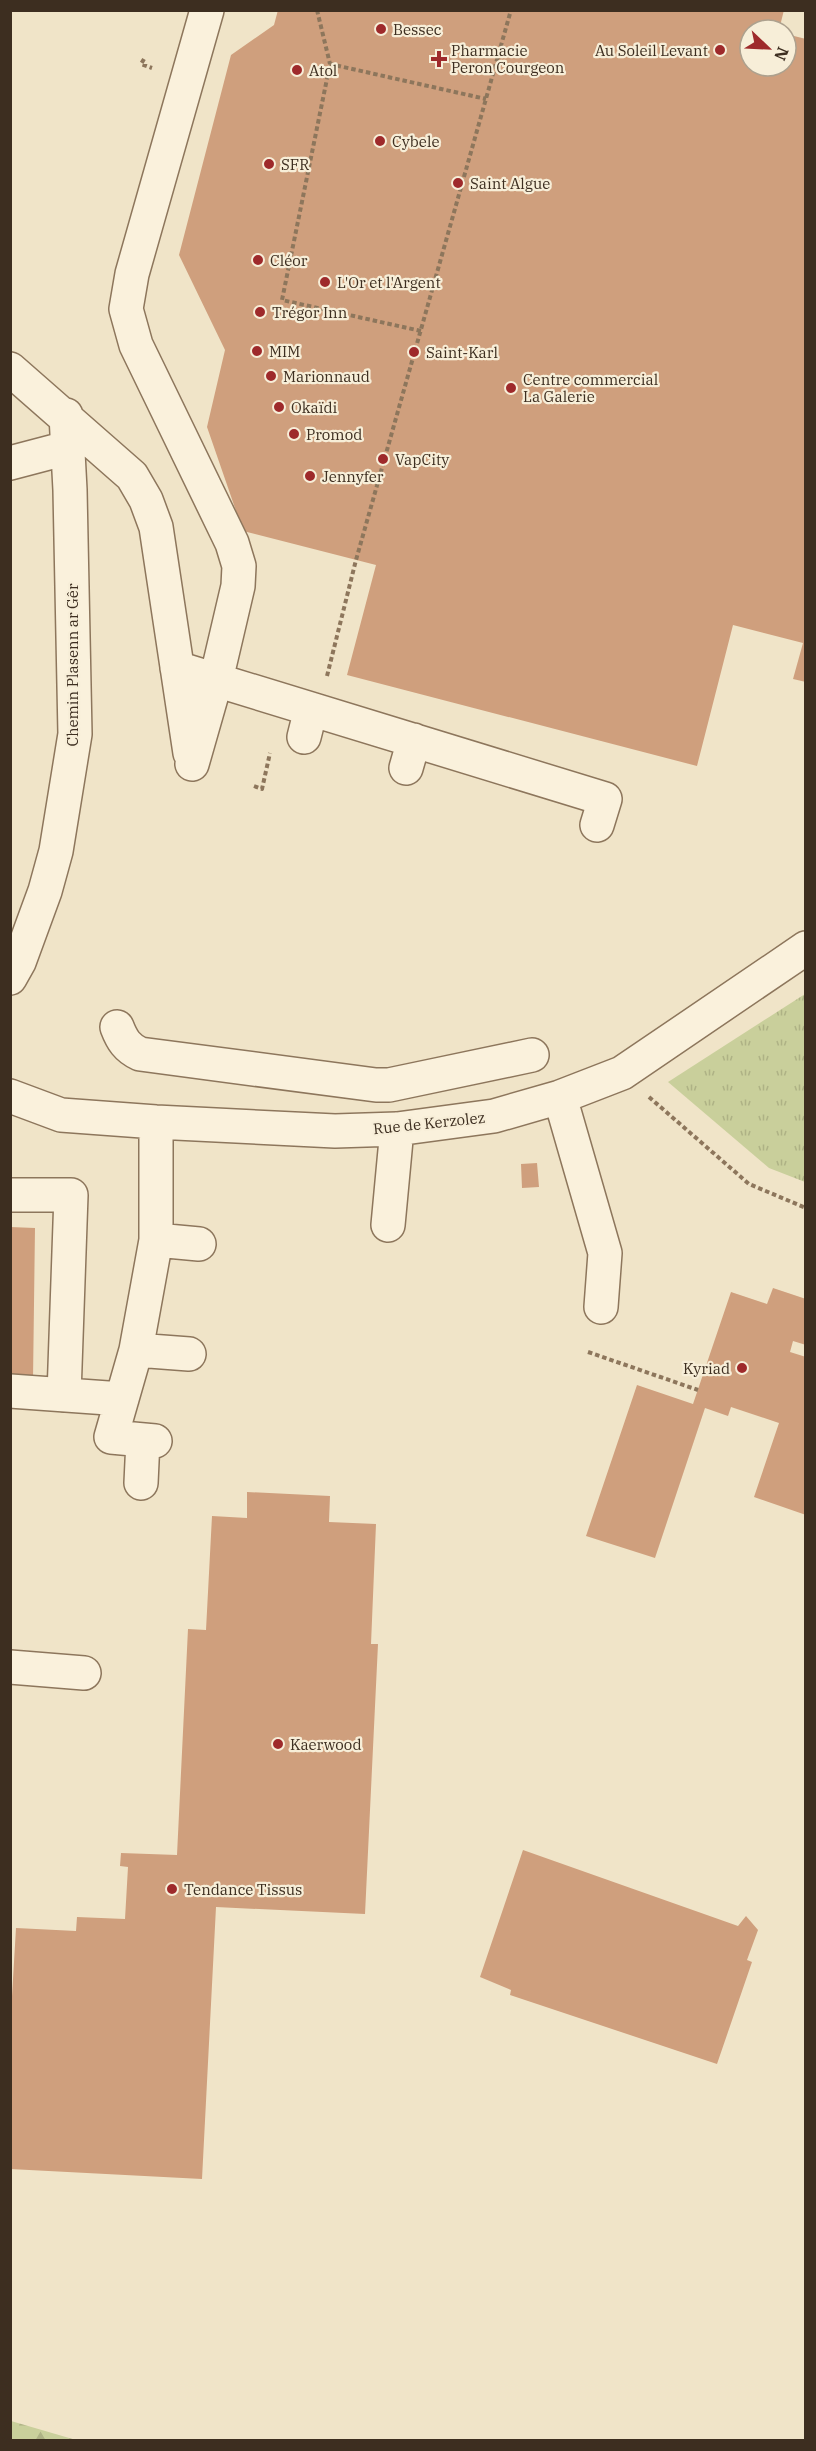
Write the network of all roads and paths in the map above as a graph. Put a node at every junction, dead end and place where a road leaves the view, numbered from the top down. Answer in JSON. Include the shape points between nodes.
{"nodes":[{"id":1,"x":207,"y":10,"type":"edge"},
{"id":2,"x":317,"y":10,"type":"edge"},
{"id":3,"x":511,"y":10,"type":"edge"},
{"id":4,"x":330,"y":64,"type":"junction"},
{"id":5,"x":486,"y":99,"type":"junction"},
{"id":6,"x":421,"y":331,"type":"junction"},
{"id":7,"x":10,"y":369,"type":"edge"},
{"id":8,"x":66,"y":415,"type":"junction"},
{"id":9,"x":68,"y":448,"type":"junction"},
{"id":10,"x":10,"y":463,"type":"edge"},
{"id":11,"x":356,"y":560,"type":"dead end"},
{"id":12,"x":177,"y":668,"type":"junction"},
{"id":13,"x":218,"y":670,"type":"junction"},
{"id":14,"x":597,"y":825,"type":"dead end"},
{"id":15,"x":806,"y":948,"type":"edge"},
{"id":16,"x":10,"y":978,"type":"edge"},
{"id":17,"x":117,"y":1027,"type":"dead end"},
{"id":18,"x":532,"y":1054,"type":"dead end"},
{"id":19,"x":622,"y":1073,"type":"junction"},
{"id":20,"x":10,"y":1096,"type":"edge"},
{"id":21,"x":560,"y":1097,"type":"junction"},
{"id":22,"x":156,"y":1122,"type":"junction"},
{"id":23,"x":397,"y":1129,"type":"junction"},
{"id":24,"x":10,"y":1195,"type":"edge"},
{"id":25,"x":806,"y":1208,"type":"edge"},
{"id":26,"x":388,"y":1225,"type":"dead end"},
{"id":27,"x":156,"y":1239,"type":"junction"},
{"id":28,"x":199,"y":1244,"type":"dead end"},
{"id":29,"x":601,"y":1307,"type":"dead end"},
{"id":30,"x":136,"y":1350,"type":"junction"},
{"id":31,"x":588,"y":1352,"type":"dead end"},
{"id":32,"x":189,"y":1354,"type":"dead end"},
{"id":33,"x":698,"y":1390,"type":"dead end"},
{"id":34,"x":10,"y":1391,"type":"edge"},
{"id":35,"x":64,"y":1395,"type":"junction"},
{"id":36,"x":122,"y":1400,"type":"junction"},
{"id":37,"x":141,"y":1484,"type":"dead end"},
{"id":38,"x":10,"y":1667,"type":"edge"},
{"id":39,"x":84,"y":1673,"type":"dead end"}],
"edges":[{"from":1,"to":13,"type":"lane","via":[[132,274],[126,309],[136,345],[232,543],[239,566]]},
{"from":2,"to":4,"type":"path"},
{"from":3,"to":5,"type":"path"},
{"from":4,"to":5,"type":"path"},
{"from":4,"to":6,"type":"path","via":[[282,300]]},
{"from":5,"to":6,"type":"path"},
{"from":6,"to":11,"type":"path"},
{"from":7,"to":8,"type":"lane"},
{"from":8,"to":9,"type":"lane","name":"Chemin Plasenn ar Gêr"},
{"from":8,"to":12,"type":"lane","via":[[132,476],[146,500],[156,527]]},
{"from":9,"to":10,"type":"lane"},
{"from":9,"to":16,"type":"lane","name":"Chemin Plasenn ar Gêr","via":[[75,734],[56,851],[19,963]]},
{"from":12,"to":13,"type":"lane"},
{"from":12,"to":13,"type":"lane","via":[[192,764]]},
{"from":13,"to":14,"type":"lane","via":[[307,723],[507,782],[605,799]]},
{"from":15,"to":19,"type":"lane","name":"Rue de Kerzolez"},
{"from":17,"to":18,"type":"lane","via":[[121,1039],[140,1054],[375,1085]]},
{"from":19,"to":21,"type":"lane","name":"Rue de Kerzolez"},
{"from":19,"to":25,"type":"path","via":[[748,1184]]},
{"from":20,"to":22,"type":"lane","name":"Rue de Kerzolez","via":[[62,1115]]},
{"from":21,"to":23,"type":"lane","name":"Rue de Kerzolez","via":[[494,1116]]},
{"from":21,"to":29,"type":"lane","via":[[605,1253]]},
{"from":22,"to":23,"type":"lane","name":"Rue de Kerzolez","via":[[335,1131]]},
{"from":22,"to":27,"type":"lane"},
{"from":23,"to":26,"type":"lane"},
{"from":24,"to":35,"type":"lane","via":[[71,1195]]},
{"from":27,"to":28,"type":"lane"},
{"from":27,"to":30,"type":"lane"},
{"from":30,"to":32,"type":"lane"},
{"from":30,"to":36,"type":"lane"},
{"from":31,"to":33,"type":"path"},
{"from":34,"to":35,"type":"lane"},
{"from":35,"to":36,"type":"lane"},
{"from":36,"to":37,"type":"lane","via":[[111,1437],[149,1441]]},
{"from":38,"to":39,"type":"lane"}]}
